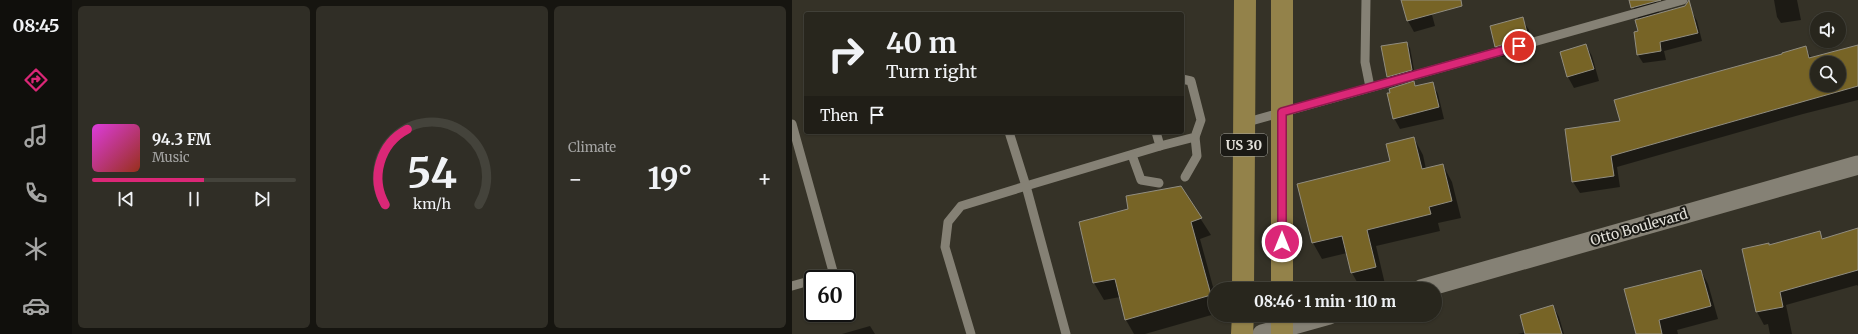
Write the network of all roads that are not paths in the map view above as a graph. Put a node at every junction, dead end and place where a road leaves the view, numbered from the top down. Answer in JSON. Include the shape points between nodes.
{"nodes":[{"id":1,"x":1244,"y":0,"type":"edge"},
{"id":2,"x":1282,"y":0,"type":"edge"},
{"id":3,"x":1366,"y":0,"type":"edge"},
{"id":4,"x":1683,"y":0,"type":"edge"},
{"id":5,"x":1184,"y":80,"type":"edge"},
{"id":6,"x":1370,"y":87,"type":"junction"},
{"id":7,"x":1282,"y":112,"type":"junction"},
{"id":8,"x":1244,"y":122,"type":"junction"},
{"id":9,"x":792,"y":124,"type":"edge"},
{"id":10,"x":1010,"y":134,"type":"edge"},
{"id":11,"x":1157,"y":134,"type":"edge"},
{"id":12,"x":1194,"y":137,"type":"junction"},
{"id":13,"x":1160,"y":146,"type":"junction"},
{"id":14,"x":1132,"y":155,"type":"junction"},
{"id":15,"x":1858,"y":165,"type":"edge"},
{"id":16,"x":1185,"y":177,"type":"dead end"},
{"id":17,"x":1159,"y":183,"type":"dead end"},
{"id":18,"x":1026,"y":186,"type":"junction"},
{"id":19,"x":833,"y":270,"type":"edge"},
{"id":20,"x":1243,"y":282,"type":"edge"},
{"id":21,"x":1282,"y":282,"type":"edge"},
{"id":22,"x":804,"y":283,"type":"edge"},
{"id":23,"x":1442,"y":283,"type":"edge"},
{"id":24,"x":792,"y":286,"type":"edge"},
{"id":25,"x":1243,"y":322,"type":"edge"},
{"id":26,"x":1301,"y":322,"type":"edge"},
{"id":27,"x":1277,"y":328,"type":"edge"},
{"id":28,"x":971,"y":334,"type":"edge"},
{"id":29,"x":1066,"y":334,"type":"edge"},
{"id":30,"x":1242,"y":334,"type":"edge"}],
"edges":[{"from":1,"to":8,"type":"main road","number":"US 30"},
{"from":2,"to":7,"type":"main road","number":"US 30"},
{"from":3,"to":6,"type":"lane","via":[[1365,62]]},
{"from":4,"to":6,"type":"lane"},
{"from":5,"to":12,"type":"lane","via":[[1191,82],[1201,120]]},
{"from":6,"to":7,"type":"lane"},
{"from":7,"to":8,"type":"lane"},
{"from":7,"to":21,"type":"main road","number":"US 30"},
{"from":8,"to":20,"type":"main road","number":"US 30"},
{"from":9,"to":19,"type":"lane"},
{"from":10,"to":18,"type":"lane"},
{"from":11,"to":13,"type":"lane"},
{"from":12,"to":13,"type":"lane"},
{"from":12,"to":16,"type":"lane","via":[[1197,156]]},
{"from":13,"to":14,"type":"lane"},
{"from":14,"to":17,"type":"lane","via":[[1141,180]]},
{"from":14,"to":18,"type":"lane"},
{"from":15,"to":23,"type":"street","name":"Otto Boulevard"},
{"from":18,"to":28,"type":"lane","via":[[960,206],[948,222],[945,247]]},
{"from":18,"to":29,"type":"lane"},
{"from":22,"to":24,"type":"lane"},
{"from":25,"to":30,"type":"main road"},
{"from":26,"to":27,"type":"street"}]}
